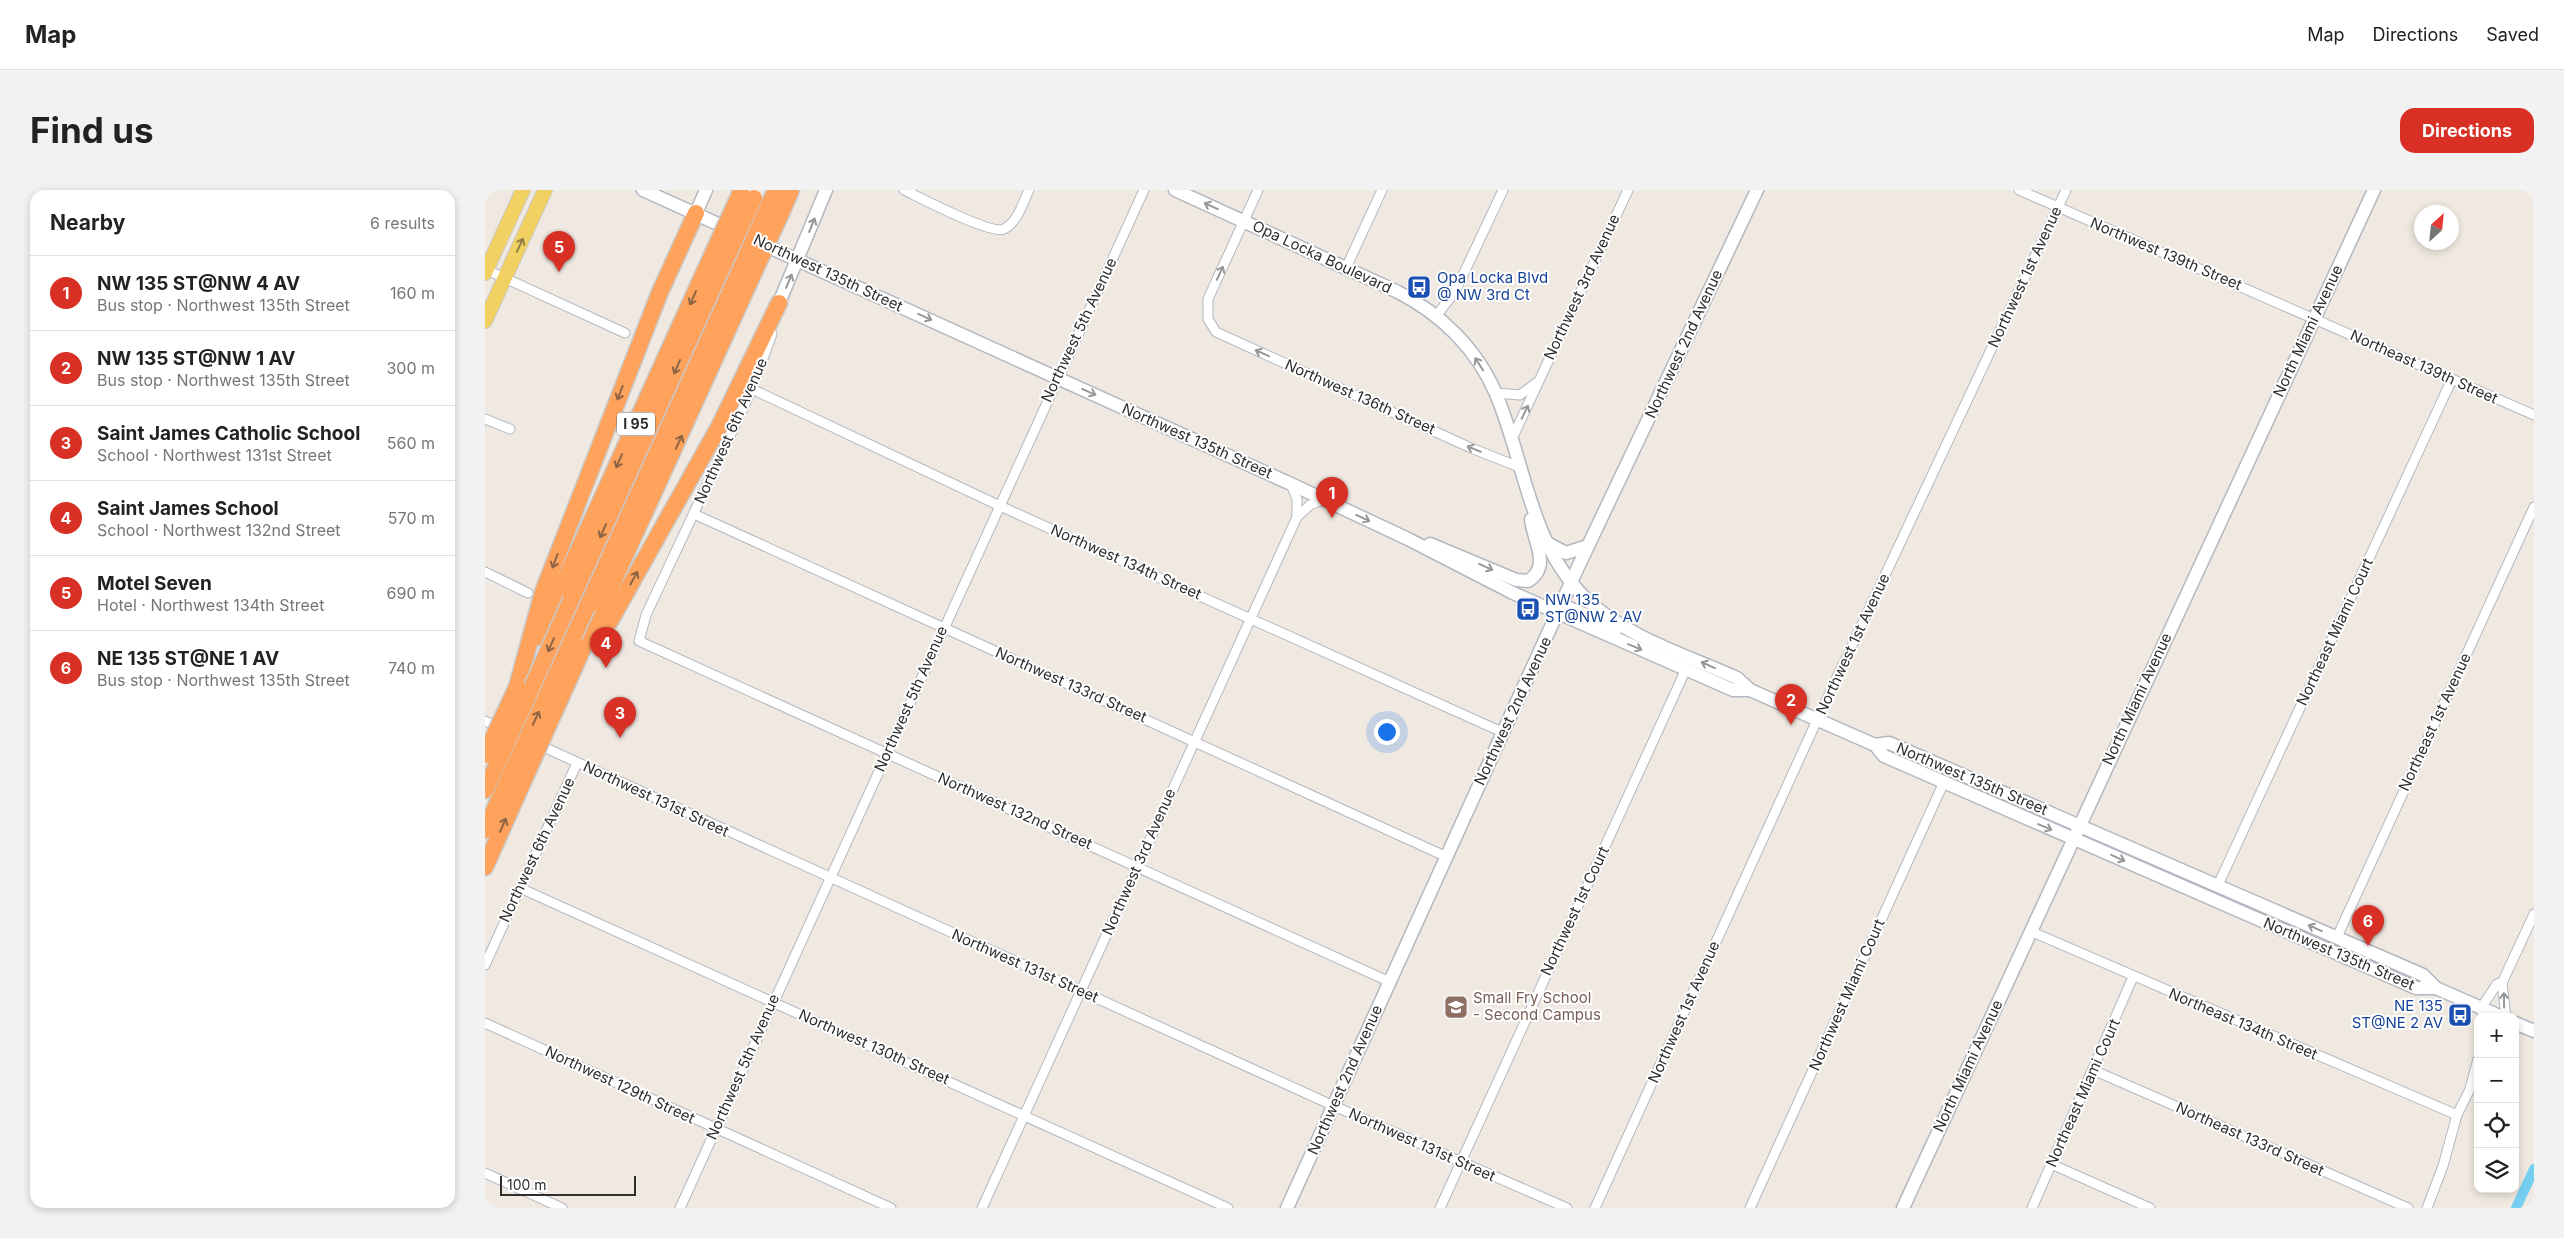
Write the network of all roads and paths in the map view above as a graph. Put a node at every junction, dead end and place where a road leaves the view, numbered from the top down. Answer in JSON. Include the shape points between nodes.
{"nodes":[{"id":1,"x":523,"y":190,"type":"edge"},
{"id":2,"x":545,"y":190,"type":"edge"},
{"id":3,"x":643,"y":190,"type":"edge"},
{"id":4,"x":706,"y":190,"type":"edge"},
{"id":5,"x":791,"y":190,"type":"edge"},
{"id":6,"x":826,"y":190,"type":"edge"},
{"id":7,"x":904,"y":190,"type":"edge"},
{"id":8,"x":1029,"y":190,"type":"edge"},
{"id":9,"x":1144,"y":190,"type":"edge"},
{"id":10,"x":1175,"y":190,"type":"edge"},
{"id":11,"x":1258,"y":190,"type":"edge"},
{"id":12,"x":1382,"y":190,"type":"edge"},
{"id":13,"x":1503,"y":190,"type":"edge"},
{"id":14,"x":1628,"y":190,"type":"edge"},
{"id":15,"x":1757,"y":190,"type":"edge"},
{"id":16,"x":2019,"y":190,"type":"edge"},
{"id":17,"x":2066,"y":190,"type":"edge"},
{"id":18,"x":2374,"y":190,"type":"edge"},
{"id":19,"x":749,"y":193,"type":"edge"},
{"id":20,"x":775,"y":202,"type":"edge"},
{"id":21,"x":2058,"y":207,"type":"junction"},
{"id":22,"x":696,"y":213,"type":"junction"},
{"id":23,"x":1244,"y":221,"type":"junction"},
{"id":24,"x":798,"y":260,"type":"junction"},
{"id":25,"x":1346,"y":268,"type":"junction"},
{"id":26,"x":485,"y":271,"type":"edge"},
{"id":27,"x":505,"y":278,"type":"junction"},
{"id":28,"x":779,"y":303,"type":"junction"},
{"id":29,"x":1436,"y":316,"type":"junction"},
{"id":30,"x":2314,"y":318,"type":"junction"},
{"id":31,"x":485,"y":321,"type":"edge"},
{"id":32,"x":625,"y":333,"type":"dead end"},
{"id":33,"x":1057,"y":378,"type":"junction"},
{"id":34,"x":2452,"y":379,"type":"junction"},
{"id":35,"x":1536,"y":383,"type":"junction"},
{"id":36,"x":752,"y":389,"type":"junction"},
{"id":37,"x":1495,"y":393,"type":"junction"},
{"id":38,"x":2534,"y":414,"type":"edge"},
{"id":39,"x":485,"y":419,"type":"edge"},
{"id":40,"x":510,"y":429,"type":"dead end"},
{"id":41,"x":1511,"y":440,"type":"junction"},
{"id":42,"x":1519,"y":467,"type":"junction"},
{"id":43,"x":1291,"y":484,"type":"junction"},
{"id":44,"x":1323,"y":499,"type":"junction"},
{"id":45,"x":1529,"y":502,"type":"junction"},
{"id":46,"x":1000,"y":506,"type":"junction"},
{"id":47,"x":2534,"y":507,"type":"edge"},
{"id":48,"x":694,"y":514,"type":"junction"},
{"id":49,"x":1297,"y":517,"type":"junction"},
{"id":50,"x":1408,"y":539,"type":"junction"},
{"id":51,"x":1547,"y":543,"type":"junction"},
{"id":52,"x":1588,"y":546,"type":"junction"},
{"id":53,"x":485,"y":572,"type":"edge"},
{"id":54,"x":1571,"y":582,"type":"junction"},
{"id":55,"x":550,"y":595,"type":"junction"},
{"id":56,"x":1560,"y":609,"type":"junction"},
{"id":57,"x":599,"y":614,"type":"junction"},
{"id":58,"x":1251,"y":618,"type":"junction"},
{"id":59,"x":943,"y":628,"type":"junction"},
{"id":60,"x":1632,"y":630,"type":"junction"},
{"id":61,"x":639,"y":641,"type":"joint"},
{"id":62,"x":1686,"y":669,"type":"junction"},
{"id":63,"x":1750,"y":690,"type":"junction"},
{"id":64,"x":1817,"y":720,"type":"junction"},
{"id":65,"x":485,"y":721,"type":"edge"},
{"id":66,"x":1503,"y":732,"type":"junction"},
{"id":67,"x":1194,"y":740,"type":"junction"},
{"id":68,"x":1875,"y":745,"type":"junction"},
{"id":69,"x":887,"y":753,"type":"junction"},
{"id":70,"x":485,"y":755,"type":"edge"},
{"id":71,"x":577,"y":762,"type":"junction"},
{"id":72,"x":515,"y":781,"type":"junction"},
{"id":73,"x":1944,"y":782,"type":"junction"},
{"id":74,"x":485,"y":790,"type":"edge"},
{"id":75,"x":2002,"y":792,"type":"junction"},
{"id":76,"x":2080,"y":825,"type":"junction"},
{"id":77,"x":485,"y":830,"type":"edge"},
{"id":78,"x":2074,"y":839,"type":"junction"},
{"id":79,"x":1447,"y":857,"type":"junction"},
{"id":80,"x":1138,"y":866,"type":"junction"},
{"id":81,"x":485,"y":867,"type":"edge"},
{"id":82,"x":829,"y":878,"type":"junction"},
{"id":83,"x":2218,"y":885,"type":"junction"},
{"id":84,"x":520,"y":888,"type":"junction"},
{"id":85,"x":2534,"y":914,"type":"edge"},
{"id":86,"x":2030,"y":931,"type":"junction"},
{"id":87,"x":2337,"y":937,"type":"junction"},
{"id":88,"x":485,"y":964,"type":"edge"},
{"id":89,"x":2133,"y":977,"type":"junction"},
{"id":90,"x":1390,"y":982,"type":"junction"},
{"id":91,"x":2502,"y":983,"type":"junction"},
{"id":92,"x":2436,"y":988,"type":"junction"},
{"id":93,"x":1081,"y":992,"type":"junction"},
{"id":94,"x":772,"y":1001,"type":"junction"},
{"id":95,"x":2482,"y":1013,"type":"edge"},
{"id":96,"x":2506,"y":1013,"type":"edge"},
{"id":97,"x":485,"y":1023,"type":"edge"},
{"id":98,"x":2519,"y":1025,"type":"edge"},
{"id":99,"x":2534,"y":1032,"type":"edge"},
{"id":100,"x":2093,"y":1070,"type":"junction"},
{"id":101,"x":2474,"y":1073,"type":"edge"},
{"id":102,"x":2474,"y":1079,"type":"edge"},
{"id":103,"x":2471,"y":1083,"type":"junction"},
{"id":104,"x":1334,"y":1106,"type":"junction"},
{"id":105,"x":1024,"y":1114,"type":"junction"},
{"id":106,"x":2457,"y":1115,"type":"junction"},
{"id":107,"x":715,"y":1128,"type":"junction"},
{"id":108,"x":1461,"y":1162,"type":"junction"},
{"id":109,"x":2051,"y":1164,"type":"junction"},
{"id":110,"x":485,"y":1173,"type":"edge"},
{"id":111,"x":562,"y":1208,"type":"edge"},
{"id":112,"x":680,"y":1208,"type":"edge"},
{"id":113,"x":891,"y":1208,"type":"edge"},
{"id":114,"x":982,"y":1208,"type":"edge"},
{"id":115,"x":1228,"y":1208,"type":"edge"},
{"id":116,"x":1287,"y":1208,"type":"edge"},
{"id":117,"x":1440,"y":1208,"type":"edge"},
{"id":118,"x":1567,"y":1208,"type":"edge"},
{"id":119,"x":1595,"y":1208,"type":"edge"},
{"id":120,"x":1751,"y":1208,"type":"edge"},
{"id":121,"x":1903,"y":1208,"type":"edge"},
{"id":122,"x":2032,"y":1208,"type":"edge"},
{"id":123,"x":2150,"y":1208,"type":"edge"},
{"id":124,"x":2408,"y":1208,"type":"edge"},
{"id":125,"x":2427,"y":1208,"type":"edge"}],
"edges":[{"from":1,"to":26,"type":"main road"},
{"from":27,"to":2,"type":"main road","one_way":true},
{"from":3,"to":22,"type":"main road","name":"Northwest 135th Street"},
{"from":4,"to":22,"type":"main road"},
{"from":5,"to":20,"type":"highway"},
{"from":24,"to":6,"type":"main road","name":"Northwest 6th Avenue","one_way":true},
{"from":7,"to":8,"type":"street","via":[[990,229],[1005,228],[1015,218]]},
{"from":9,"to":33,"type":"street","name":"Northwest 5th Avenue"},
{"from":23,"to":10,"type":"main road","name":"Opa Locka Boulevard","one_way":true},
{"from":11,"to":23,"type":"street"},
{"from":12,"to":25,"type":"street"},
{"from":13,"to":29,"type":"street","via":[[1455,292]]},
{"from":14,"to":35,"type":"street","name":"Northwest 3rd Avenue"},
{"from":15,"to":52,"type":"main road","name":"Northwest 2nd Avenue"},
{"from":16,"to":21,"type":"street","name":"Northwest 139th Street"},
{"from":17,"to":21,"type":"street","name":"Northwest 1st Avenue"},
{"from":18,"to":30,"type":"main road","name":"North Miami Avenue"},
{"from":19,"to":55,"type":"highway","number":"I 95","one_way":true,"bridge":true},
{"from":57,"to":20,"type":"highway","one_way":true,"bridge":true},
{"from":21,"to":30,"type":"street","name":"Northwest 139th Street"},
{"from":21,"to":64,"type":"street","name":"Northwest 1st Avenue"},
{"from":22,"to":24,"type":"main road","name":"Northwest 135th Street"},
{"from":22,"to":55,"type":"highway","one_way":true,"via":[[660,292]]},
{"from":23,"to":25,"type":"main road","name":"Opa Locka Boulevard"},
{"from":42,"to":23,"type":"street","name":"Northwest 136th Street","one_way":true,"via":[[1216,332],[1208,319],[1208,299]]},
{"from":28,"to":24,"type":"main road","name":"Northwest 6th Avenue","one_way":true},
{"from":24,"to":33,"type":"main road","name":"Northwest 135th Street","one_way":true},
{"from":25,"to":29,"type":"main road","name":"Opa Locka Boulevard","via":[[1403,294]]},
{"from":26,"to":27,"type":"street"},
{"from":27,"to":31,"type":"main road"},
{"from":27,"to":32,"type":"street"},
{"from":28,"to":36,"type":"street","name":"Northwest 6th Avenue","via":[[774,329]]},
{"from":57,"to":28,"type":"highway","one_way":true,"via":[[719,427]]},
{"from":37,"to":29,"type":"main road","name":"Opa Locka Boulevard","one_way":true,"via":[[1470,351]]},
{"from":30,"to":34,"type":"street","name":"Northeast 139th Street"},
{"from":30,"to":76,"type":"main road","name":"North Miami Avenue"},
{"from":33,"to":43,"type":"main road","name":"Northwest 135th Street","one_way":true},
{"from":33,"to":46,"type":"street","name":"Northwest 5th Avenue"},
{"from":34,"to":38,"type":"street","name":"Northeast 139th Street"},
{"from":34,"to":83,"type":"street","name":"Northeast Miami Court"},
{"from":35,"to":37,"type":"street","via":[[1520,395]]},
{"from":41,"to":35,"type":"street","name":"Northwest 3rd Avenue","one_way":true,"via":[[1533,397]]},
{"from":36,"to":46,"type":"street","name":"Northwest 134th Street"},
{"from":36,"to":48,"type":"street","name":"Northwest 6th Avenue"},
{"from":37,"to":41,"type":"main road","name":"Opa Locka Boulevard"},
{"from":39,"to":40,"type":"street"},
{"from":41,"to":42,"type":"main road","name":"Opa Locka Boulevard"},
{"from":42,"to":45,"type":"main road","name":"Opa Locka Boulevard"},
{"from":43,"to":44,"type":"main road","name":"Northwest 135th Street"},
{"from":43,"to":49,"type":"street","via":[[1297,499]]},
{"from":44,"to":49,"type":"street","name":"Northwest 3rd Avenue"},
{"from":44,"to":50,"type":"main road","name":"Northwest 135th Street","one_way":true},
{"from":50,"to":45,"type":"main road","one_way":true,"via":[[1438,546],[1516,580],[1528,582],[1538,573],[1541,563],[1531,528]]},
{"from":45,"to":51,"type":"main road","name":"Opa Locka Boulevard"},
{"from":46,"to":58,"type":"street","name":"Northwest 134th Street"},
{"from":46,"to":59,"type":"street","name":"Northwest 5th Avenue"},
{"from":47,"to":87,"type":"street","name":"Northeast 1st Avenue"},
{"from":48,"to":59,"type":"street","name":"Northwest 133rd Street"},
{"from":48,"to":61,"type":"street","name":"Northwest 6th Avenue","via":[[646,614]]},
{"from":49,"to":58,"type":"street","name":"Northwest 3rd Avenue"},
{"from":50,"to":56,"type":"main road","name":"Northwest 135th Street"},
{"from":51,"to":52,"type":"main road","via":[[1566,553]]},
{"from":51,"to":54,"type":"main road","name":"Opa Locka Boulevard"},
{"from":52,"to":54,"type":"main road","name":"Northwest 2nd Avenue"},
{"from":53,"to":55,"type":"street"},
{"from":54,"to":56,"type":"main road","name":"Northwest 2nd Avenue"},
{"from":54,"to":60,"type":"main road","name":"Northwest 135th Street","via":[[1593,605]]},
{"from":55,"to":70,"type":"highway","number":"I 95","bridge":true,"via":[[517,686]]},
{"from":55,"to":74,"type":"highway","one_way":true,"bridge":true},
{"from":56,"to":60,"type":"main road","via":[[1612,627]]},
{"from":56,"to":62,"type":"main road","name":"Northwest 135th Street","one_way":true},
{"from":56,"to":66,"type":"main road","name":"Northwest 2nd Avenue"},
{"from":72,"to":57,"type":"highway","one_way":true,"bridge":true},
{"from":57,"to":72,"type":"highway","bridge":true},
{"from":58,"to":66,"type":"street","name":"Northwest 134th Street"},
{"from":58,"to":67,"type":"street","name":"Northwest 3rd Avenue"},
{"from":59,"to":67,"type":"street","name":"Northwest 133rd Street"},
{"from":59,"to":69,"type":"street","name":"Northwest 5th Avenue"},
{"from":63,"to":60,"type":"main road","name":"Northwest 135th Street","one_way":true,"via":[[1737,678]]},
{"from":61,"to":69,"type":"street","name":"Northwest 132nd Street"},
{"from":62,"to":63,"type":"main road","name":"Northwest 135th Street","via":[[1733,690]]},
{"from":62,"to":108,"type":"street","name":"Northwest 1st Court"},
{"from":63,"to":64,"type":"main road","name":"Northwest 135th Street"},
{"from":64,"to":68,"type":"main road","name":"Northwest 135th Street"},
{"from":64,"to":119,"type":"street","name":"Northwest 1st Avenue"},
{"from":65,"to":71,"type":"street","name":"Northwest 131st Street"},
{"from":66,"to":79,"type":"main road","name":"Northwest 2nd Avenue"},
{"from":67,"to":79,"type":"street","name":"Northwest 133rd Street"},
{"from":67,"to":80,"type":"street","name":"Northwest 3rd Avenue"},
{"from":68,"to":73,"type":"main road","name":"Northwest 135th Street","via":[[1884,756]]},
{"from":68,"to":75,"type":"main road","name":"Northwest 135th Street","via":[[1889,743]]},
{"from":69,"to":80,"type":"street","name":"Northwest 132nd Street"},
{"from":69,"to":82,"type":"street","name":"Northwest 5th Avenue"},
{"from":71,"to":82,"type":"street","name":"Northwest 131st Street"},
{"from":71,"to":84,"type":"street","name":"Northwest 6th Avenue"},
{"from":72,"to":77,"type":"highway"},
{"from":81,"to":72,"type":"highway","one_way":true},
{"from":73,"to":75,"type":"main road","via":[[1951,777],[1987,792]]},
{"from":73,"to":78,"type":"main road","name":"Northwest 135th Street","one_way":true},
{"from":73,"to":120,"type":"street","name":"Northwest Miami Court"},
{"from":75,"to":76,"type":"main road","name":"Northwest 135th Street"},
{"from":76,"to":78,"type":"main road","name":"North Miami Avenue"},
{"from":76,"to":83,"type":"main road","name":"Northwest 135th Street"},
{"from":78,"to":86,"type":"main road","name":"North Miami Avenue"},
{"from":78,"to":92,"type":"main road","name":"Northwest 135th Street","one_way":true,"via":[[2416,988]]},
{"from":79,"to":90,"type":"main road","name":"Northwest 2nd Avenue"},
{"from":80,"to":90,"type":"street","name":"Northwest 132nd Street"},
{"from":80,"to":93,"type":"street","name":"Northwest 3rd Avenue"},
{"from":82,"to":93,"type":"street","name":"Northwest 131st Street"},
{"from":82,"to":94,"type":"street","name":"Northwest 5th Avenue"},
{"from":87,"to":83,"type":"main road","name":"Northwest 135th Street","one_way":true},
{"from":84,"to":88,"type":"street","name":"Northwest 6th Avenue"},
{"from":84,"to":94,"type":"street","name":"Northwest 130th Street"},
{"from":85,"to":91,"type":"street"},
{"from":86,"to":89,"type":"street","name":"Northeast 134th Street"},
{"from":86,"to":121,"type":"main road","name":"North Miami Avenue"},
{"from":87,"to":92,"type":"main road","name":"Northwest 135th Street","via":[[2423,975]]},
{"from":89,"to":100,"type":"street","name":"Northeast Miami Court"},
{"from":89,"to":106,"type":"street","name":"Northeast 134th Street"},
{"from":90,"to":104,"type":"main road","name":"Northwest 2nd Avenue"},
{"from":91,"to":95,"type":"street","via":[[2492,990]]},
{"from":96,"to":91,"type":"street","one_way":true},
{"from":92,"to":95,"type":"main road"},
{"from":93,"to":104,"type":"street","name":"Northwest 131st Street"},
{"from":93,"to":105,"type":"street","name":"Northwest 3rd Avenue"},
{"from":94,"to":105,"type":"street","name":"Northwest 130th Street"},
{"from":94,"to":107,"type":"street","name":"Northwest 5th Avenue"},
{"from":97,"to":107,"type":"street","name":"Northwest 129th Street"},
{"from":98,"to":99,"type":"main road"},
{"from":100,"to":109,"type":"street","name":"Northeast Miami Court"},
{"from":100,"to":124,"type":"street","name":"Northeast 133rd Street"},
{"from":101,"to":103,"type":"street"},
{"from":102,"to":103,"type":"street"},
{"from":103,"to":106,"type":"street"},
{"from":104,"to":108,"type":"street","name":"Northwest 131st Street"},
{"from":104,"to":116,"type":"main road","name":"Northwest 2nd Avenue"},
{"from":105,"to":114,"type":"street","name":"Northwest 3rd Avenue"},
{"from":105,"to":115,"type":"street","name":"Northwest 130th Street"},
{"from":106,"to":125,"type":"street"},
{"from":107,"to":112,"type":"street","name":"Northwest 5th Avenue"},
{"from":107,"to":113,"type":"street","name":"Northwest 129th Street"},
{"from":108,"to":117,"type":"street","name":"Northwest 1st Court"},
{"from":108,"to":118,"type":"street","name":"Northwest 131st Street"},
{"from":109,"to":122,"type":"street","name":"Northeast Miami Court"},
{"from":109,"to":123,"type":"street"},
{"from":110,"to":111,"type":"street"}]}
